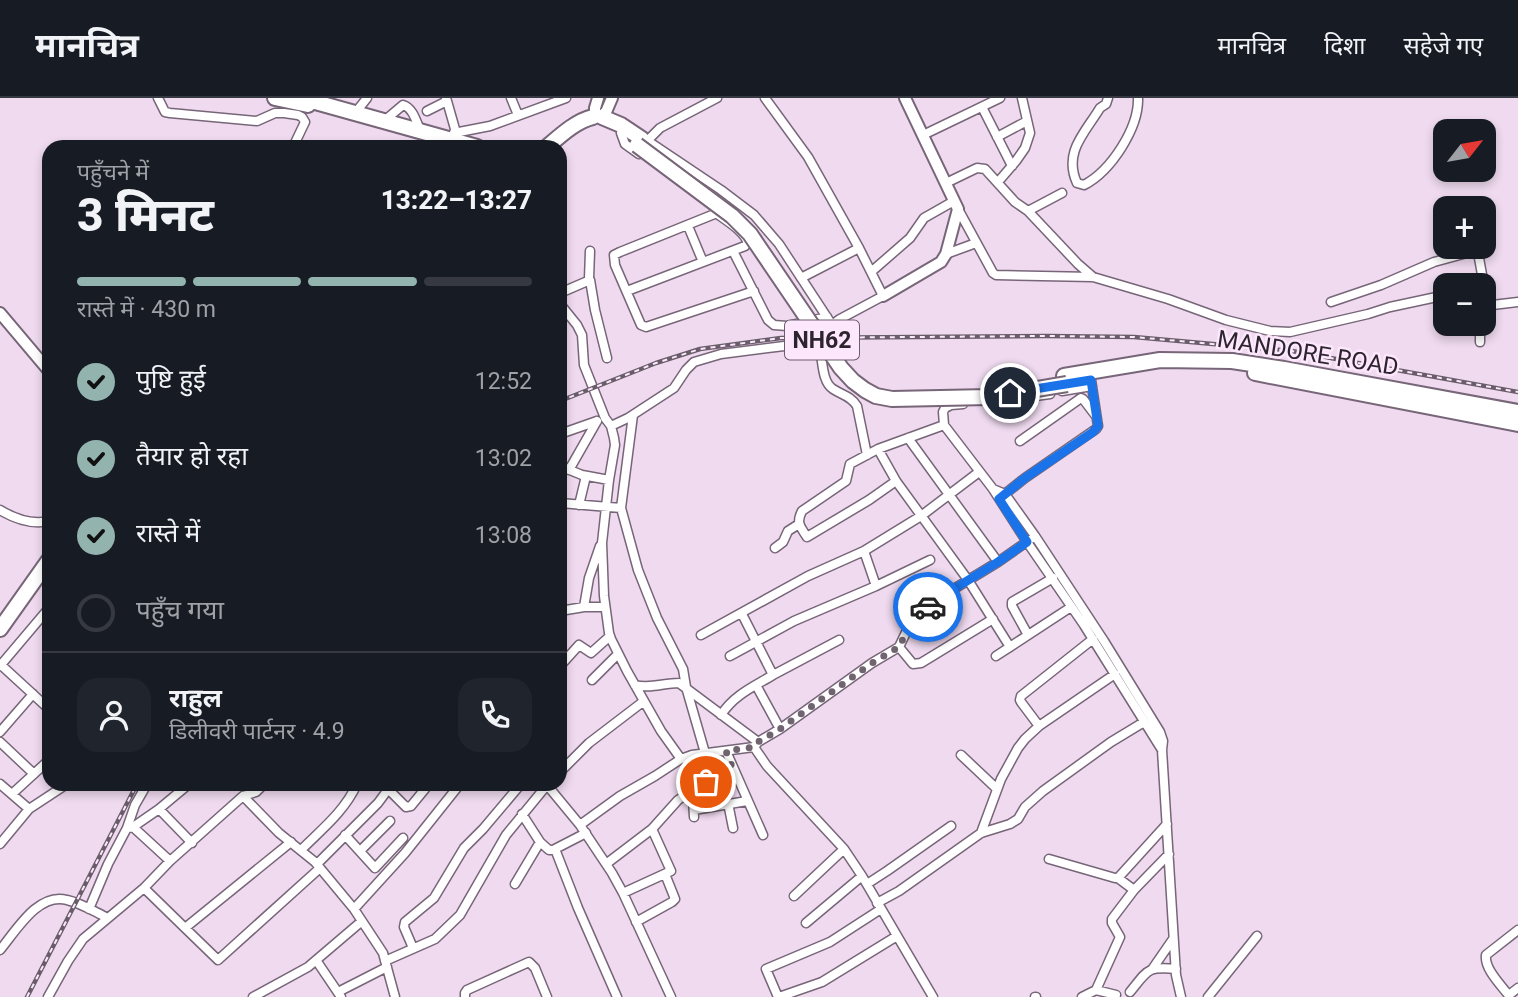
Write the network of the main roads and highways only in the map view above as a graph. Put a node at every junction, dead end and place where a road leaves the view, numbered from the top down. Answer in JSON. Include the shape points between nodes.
{"nodes":[{"id":1,"x":275,"y":98,"type":"edge"},
{"id":2,"x":301,"y":98,"type":"edge"},
{"id":3,"x":598,"y":119,"type":"junction"},
{"id":4,"x":452,"y":140,"type":"edge"},
{"id":5,"x":556,"y":140,"type":"edge"},
{"id":6,"x":567,"y":141,"type":"edge"},
{"id":7,"x":1091,"y":379,"type":"junction"},
{"id":8,"x":1518,"y":412,"type":"edge"},
{"id":9,"x":1518,"y":424,"type":"edge"},
{"id":10,"x":42,"y":556,"type":"edge"},
{"id":11,"x":42,"y":570,"type":"edge"},
{"id":12,"x":0,"y":614,"type":"edge"},
{"id":13,"x":0,"y":629,"type":"edge"}],
"edges":[{"from":1,"to":4,"type":"highway"},
{"from":2,"to":4,"type":"highway"},
{"from":3,"to":5,"type":"highway","via":[[584,119]]},
{"from":3,"to":6,"type":"highway"},
{"from":3,"to":7,"type":"highway","number":"NH62","bridge":true,"via":[[642,141],[750,234],[841,368],[864,390],[892,399],[989,397]]},
{"from":7,"to":8,"type":"highway","name":"MANDORE ROAD","number":"NH62","via":[[1160,360],[1232,361]]},
{"from":7,"to":9,"type":"highway","number":"NH62","via":[[1144,371],[1230,370]]},
{"from":10,"to":12,"type":"highway"},
{"from":11,"to":13,"type":"highway"}]}
